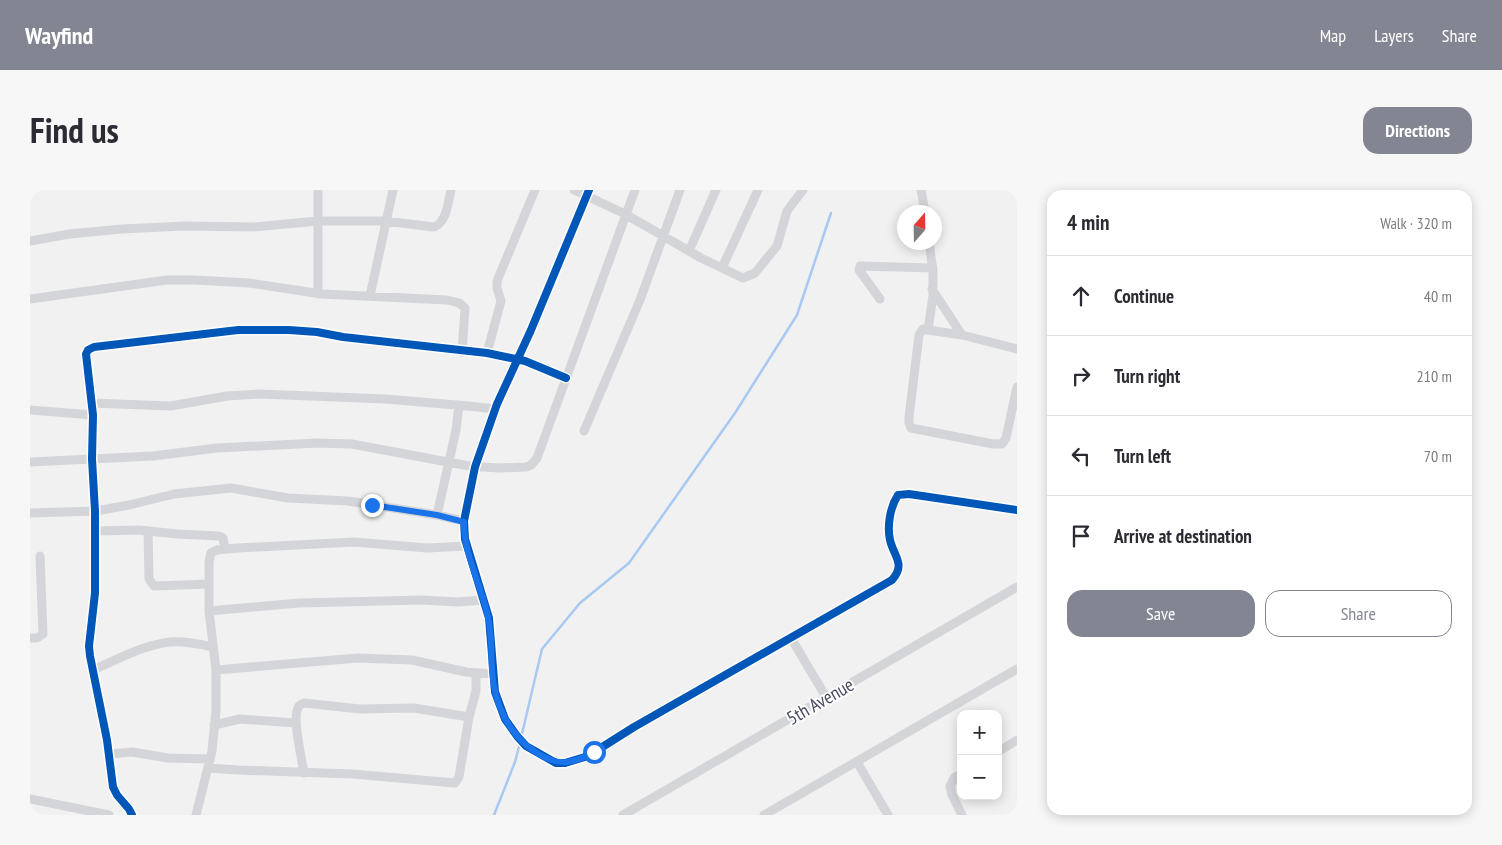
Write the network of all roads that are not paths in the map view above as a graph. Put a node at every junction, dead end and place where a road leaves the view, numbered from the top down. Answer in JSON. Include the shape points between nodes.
{"nodes":[{"id":1,"x":318,"y":190,"type":"edge"},
{"id":2,"x":393,"y":190,"type":"edge"},
{"id":3,"x":451,"y":190,"type":"edge"},
{"id":4,"x":535,"y":190,"type":"edge"},
{"id":5,"x":574,"y":190,"type":"edge"},
{"id":6,"x":635,"y":190,"type":"edge"},
{"id":7,"x":680,"y":190,"type":"edge"},
{"id":8,"x":716,"y":190,"type":"edge"},
{"id":9,"x":758,"y":190,"type":"edge"},
{"id":10,"x":803,"y":190,"type":"edge"},
{"id":11,"x":921,"y":190,"type":"edge"},
{"id":12,"x":588,"y":193,"type":"edge"},
{"id":13,"x":924,"y":205,"type":"edge"},
{"id":14,"x":625,"y":214,"type":"junction"},
{"id":15,"x":318,"y":221,"type":"junction"},
{"id":16,"x":385,"y":221,"type":"junction"},
{"id":17,"x":663,"y":235,"type":"junction"},
{"id":18,"x":30,"y":241,"type":"edge"},
{"id":19,"x":930,"y":250,"type":"edge"},
{"id":20,"x":689,"y":251,"type":"junction"},
{"id":21,"x":722,"y":268,"type":"junction"},
{"id":22,"x":933,"y":268,"type":"junction"},
{"id":23,"x":932,"y":289,"type":"junction"},
{"id":24,"x":318,"y":294,"type":"junction"},
{"id":25,"x":370,"y":296,"type":"junction"},
{"id":26,"x":30,"y":299,"type":"edge"},
{"id":27,"x":880,"y":299,"type":"dead end"},
{"id":28,"x":928,"y":330,"type":"junction"},
{"id":29,"x":962,"y":335,"type":"junction"},
{"id":30,"x":1017,"y":349,"type":"edge"},
{"id":31,"x":462,"y":352,"type":"junction"},
{"id":32,"x":487,"y":354,"type":"junction"},
{"id":33,"x":518,"y":359,"type":"junction"},
{"id":34,"x":566,"y":378,"type":"junction"},
{"id":35,"x":1017,"y":387,"type":"edge"},
{"id":36,"x":92,"y":403,"type":"junction"},
{"id":37,"x":459,"y":405,"type":"junction"},
{"id":38,"x":496,"y":409,"type":"junction"},
{"id":39,"x":30,"y":410,"type":"edge"},
{"id":40,"x":92,"y":415,"type":"junction"},
{"id":41,"x":584,"y":431,"type":"dead end"},
{"id":42,"x":92,"y":460,"type":"junction"},
{"id":43,"x":30,"y":462,"type":"edge"},
{"id":44,"x":449,"y":462,"type":"junction"},
{"id":45,"x":475,"y":467,"type":"junction"},
{"id":46,"x":1017,"y":510,"type":"edge"},
{"id":47,"x":95,"y":511,"type":"junction"},
{"id":48,"x":30,"y":513,"type":"edge"},
{"id":49,"x":437,"y":515,"type":"junction"},
{"id":50,"x":464,"y":522,"type":"junction"},
{"id":51,"x":95,"y":531,"type":"junction"},
{"id":52,"x":148,"y":531,"type":"junction"},
{"id":53,"x":467,"y":546,"type":"junction"},
{"id":54,"x":225,"y":549,"type":"junction"},
{"id":55,"x":40,"y":556,"type":"dead end"},
{"id":56,"x":209,"y":584,"type":"junction"},
{"id":57,"x":1017,"y":587,"type":"edge"},
{"id":58,"x":484,"y":600,"type":"junction"},
{"id":59,"x":209,"y":611,"type":"junction"},
{"id":60,"x":30,"y":638,"type":"edge"},
{"id":61,"x":791,"y":638,"type":"junction"},
{"id":62,"x":213,"y":647,"type":"junction"},
{"id":63,"x":1017,"y":669,"type":"edge"},
{"id":64,"x":93,"y":670,"type":"junction"},
{"id":65,"x":216,"y":670,"type":"junction"},
{"id":66,"x":476,"y":673,"type":"junction"},
{"id":67,"x":492,"y":674,"type":"junction"},
{"id":68,"x":826,"y":697,"type":"junction"},
{"id":69,"x":469,"y":717,"type":"junction"},
{"id":70,"x":296,"y":723,"type":"junction"},
{"id":71,"x":214,"y":725,"type":"junction"},
{"id":72,"x":1017,"y":740,"type":"edge"},
{"id":73,"x":1002,"y":749,"type":"edge"},
{"id":74,"x":109,"y":754,"type":"junction"},
{"id":75,"x":857,"y":762,"type":"junction"},
{"id":76,"x":209,"y":764,"type":"junction"},
{"id":77,"x":304,"y":773,"type":"junction"},
{"id":78,"x":957,"y":776,"type":"edge"},
{"id":79,"x":30,"y":799,"type":"edge"},
{"id":80,"x":109,"y":815,"type":"edge"},
{"id":81,"x":132,"y":815,"type":"edge"},
{"id":82,"x":196,"y":815,"type":"edge"},
{"id":83,"x":623,"y":815,"type":"edge"},
{"id":84,"x":764,"y":815,"type":"edge"},
{"id":85,"x":888,"y":815,"type":"edge"},
{"id":86,"x":962,"y":815,"type":"edge"}],
"edges":[{"from":1,"to":15,"type":"street"},
{"from":2,"to":16,"type":"street"},
{"from":3,"to":16,"type":"street","via":[[444,218],[434,227]]},
{"from":4,"to":32,"type":"street","via":[[497,281],[501,300]]},
{"from":5,"to":12,"type":"street"},
{"from":6,"to":14,"type":"street"},
{"from":7,"to":17,"type":"street"},
{"from":8,"to":20,"type":"street"},
{"from":9,"to":21,"type":"street"},
{"from":10,"to":21,"type":"street","via":[[787,211],[777,246],[755,273],[744,278]]},
{"from":11,"to":13,"type":"street"},
{"from":12,"to":14,"type":"street"},
{"from":12,"to":33,"type":"street"},
{"from":14,"to":17,"type":"street"},
{"from":14,"to":34,"type":"street"},
{"from":15,"to":16,"type":"street"},
{"from":15,"to":18,"type":"street","via":[[253,227],[122,229]]},
{"from":15,"to":24,"type":"street"},
{"from":16,"to":25,"type":"street"},
{"from":17,"to":20,"type":"street"},
{"from":17,"to":41,"type":"street","via":[[640,300]]},
{"from":19,"to":22,"type":"street"},
{"from":20,"to":21,"type":"street"},
{"from":22,"to":23,"type":"street"},
{"from":22,"to":27,"type":"street","via":[[860,266],[859,270]]},
{"from":23,"to":28,"type":"street"},
{"from":23,"to":29,"type":"street"},
{"from":24,"to":25,"type":"street"},
{"from":24,"to":26,"type":"street","via":[[249,283],[167,280]]},
{"from":25,"to":31,"type":"street","via":[[459,303],[465,308]]},
{"from":28,"to":29,"type":"street"},
{"from":28,"to":35,"type":"street","via":[[922,329],[919,335],[909,418],[911,428],[1002,444]]},
{"from":29,"to":30,"type":"street"},
{"from":31,"to":32,"type":"street"},
{"from":31,"to":36,"type":"street","via":[[289,330],[238,330],[94,347],[86,354]]},
{"from":32,"to":33,"type":"street"},
{"from":33,"to":34,"type":"street"},
{"from":33,"to":38,"type":"street"},
{"from":34,"to":45,"type":"street","via":[[534,462],[526,467]]},
{"from":36,"to":37,"type":"street","via":[[170,406],[259,394]]},
{"from":36,"to":40,"type":"street"},
{"from":37,"to":38,"type":"street"},
{"from":37,"to":44,"type":"street"},
{"from":38,"to":45,"type":"street"},
{"from":39,"to":40,"type":"street"},
{"from":40,"to":42,"type":"street"},
{"from":42,"to":43,"type":"street"},
{"from":42,"to":44,"type":"street","via":[[317,443],[352,444]]},
{"from":42,"to":47,"type":"street"},
{"from":44,"to":45,"type":"street"},
{"from":44,"to":49,"type":"street"},
{"from":45,"to":50,"type":"street"},
{"from":46,"to":61,"type":"street","via":[[898,495],[889,528],[890,541],[899,563],[896,575]]},
{"from":47,"to":48,"type":"street"},
{"from":47,"to":49,"type":"street","via":[[174,494],[222,488],[288,498],[348,501]]},
{"from":47,"to":51,"type":"street"},
{"from":49,"to":50,"type":"street"},
{"from":50,"to":53,"type":"street"},
{"from":51,"to":52,"type":"street"},
{"from":51,"to":64,"type":"street","via":[[95,593],[89,646]]},
{"from":52,"to":54,"type":"street","via":[[219,536],[223,538]]},
{"from":52,"to":56,"type":"street","via":[[149,579],[154,586]]},
{"from":53,"to":54,"type":"street","via":[[427,548],[354,542]]},
{"from":53,"to":58,"type":"street"},
{"from":54,"to":56,"type":"street","via":[[211,553]]},
{"from":55,"to":60,"type":"street","via":[[43,634]]},
{"from":56,"to":59,"type":"street"},
{"from":57,"to":68,"type":"street","name":"5th Avenue"},
{"from":58,"to":59,"type":"street","via":[[300,603]]},
{"from":58,"to":67,"type":"street","via":[[491,635]]},
{"from":59,"to":62,"type":"street"},
{"from":61,"to":67,"type":"street","via":[[594,752],[565,763],[541,756],[517,736],[499,707]]},
{"from":61,"to":68,"type":"street"},
{"from":62,"to":64,"type":"street","via":[[179,642],[158,644]]},
{"from":62,"to":65,"type":"street"},
{"from":63,"to":75,"type":"street"},
{"from":64,"to":74,"type":"street"},
{"from":65,"to":66,"type":"street","via":[[358,658],[412,660]]},
{"from":65,"to":71,"type":"street"},
{"from":66,"to":67,"type":"street"},
{"from":66,"to":69,"type":"street","via":[[476,691]]},
{"from":68,"to":83,"type":"street","name":"5th Avenue"},
{"from":69,"to":70,"type":"street","via":[[414,708],[360,709],[304,704],[297,709]]},
{"from":69,"to":77,"type":"street","via":[[460,777],[455,783]]},
{"from":70,"to":71,"type":"street","via":[[240,719]]},
{"from":70,"to":77,"type":"street"},
{"from":71,"to":76,"type":"street"},
{"from":72,"to":73,"type":"street"},
{"from":74,"to":76,"type":"street","via":[[132,752]]},
{"from":74,"to":81,"type":"street","via":[[114,791]]},
{"from":75,"to":84,"type":"street"},
{"from":75,"to":85,"type":"street"},
{"from":76,"to":77,"type":"street"},
{"from":76,"to":82,"type":"street"},
{"from":78,"to":86,"type":"street","via":[[950,786]]},
{"from":79,"to":80,"type":"street"}]}
